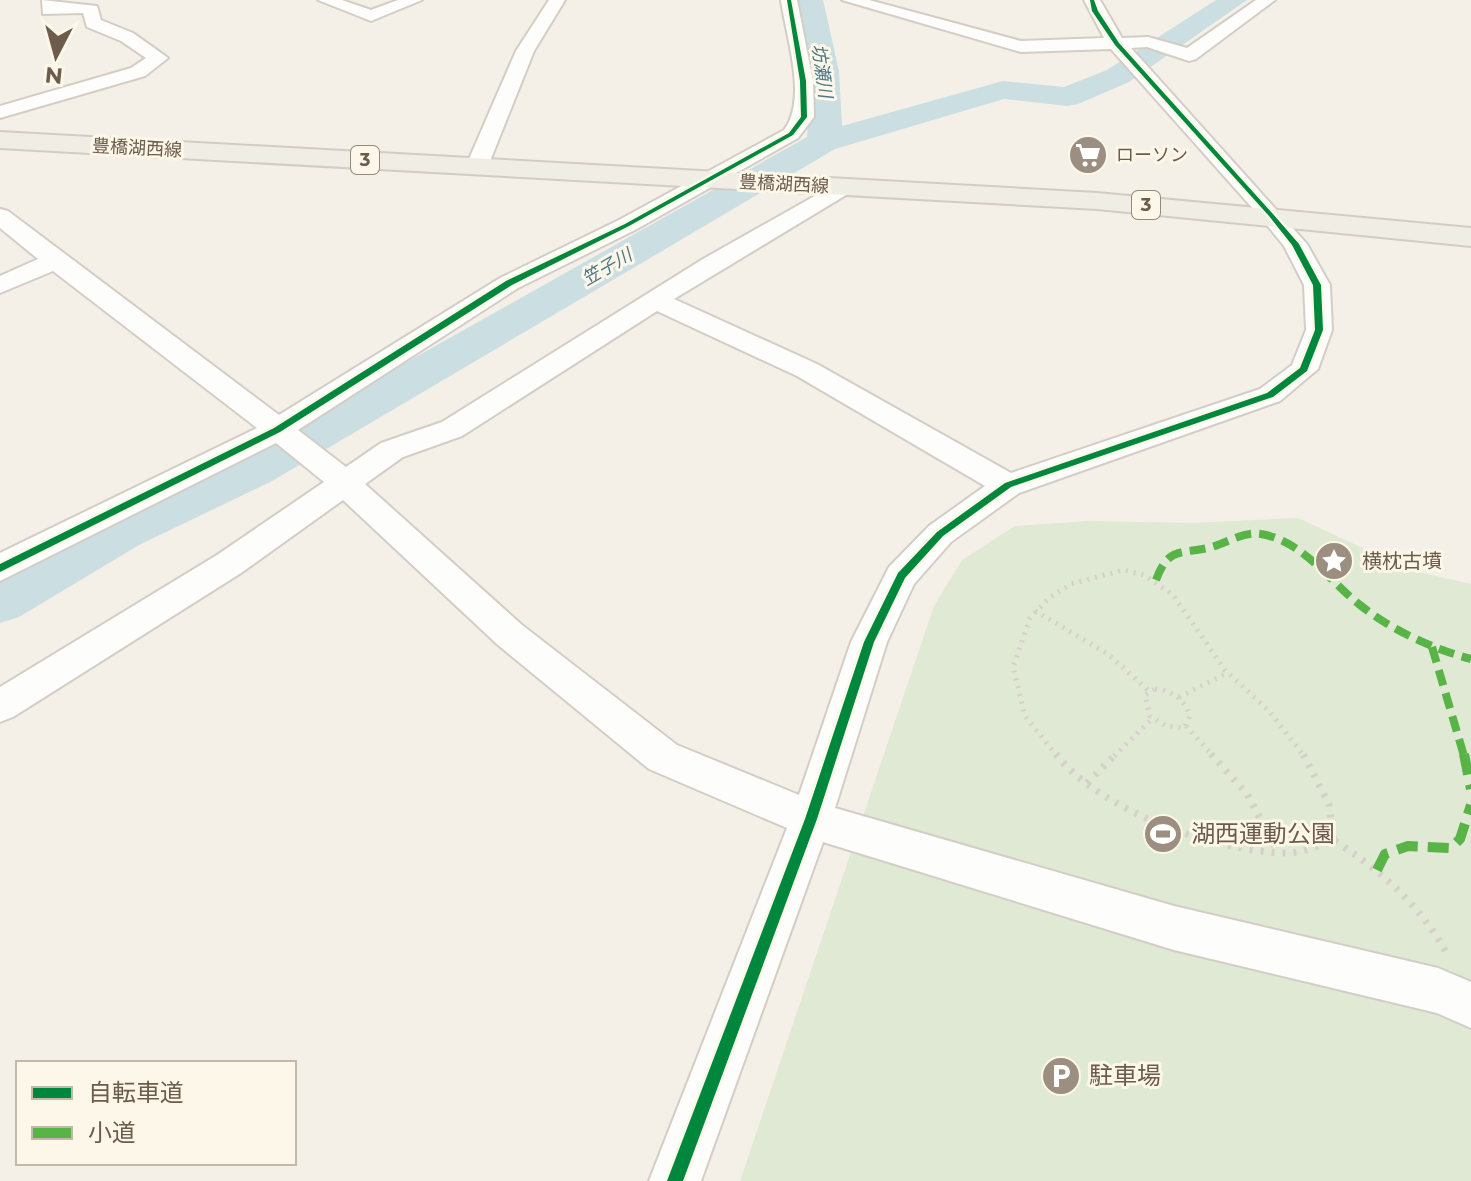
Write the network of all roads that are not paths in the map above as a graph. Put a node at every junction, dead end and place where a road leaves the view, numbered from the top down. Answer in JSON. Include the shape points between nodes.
{"nodes":[{"id":1,"x":50,"y":0,"type":"edge"},
{"id":2,"x":326,"y":0,"type":"edge"},
{"id":3,"x":414,"y":0,"type":"edge"},
{"id":4,"x":557,"y":0,"type":"edge"},
{"id":5,"x":789,"y":0,"type":"edge"},
{"id":6,"x":850,"y":0,"type":"edge"},
{"id":7,"x":1092,"y":0,"type":"edge"},
{"id":8,"x":1267,"y":0,"type":"edge"},
{"id":9,"x":1117,"y":44,"type":"junction"},
{"id":10,"x":0,"y":112,"type":"edge"},
{"id":11,"x":0,"y":140,"type":"edge"},
{"id":12,"x":477,"y":166,"type":"junction"},
{"id":13,"x":719,"y":181,"type":"junction"},
{"id":14,"x":831,"y":187,"type":"junction"},
{"id":15,"x":1271,"y":215,"type":"junction"},
{"id":16,"x":0,"y":216,"type":"edge"},
{"id":17,"x":1471,"y":237,"type":"edge"},
{"id":18,"x":55,"y":261,"type":"junction"},
{"id":19,"x":0,"y":285,"type":"edge"},
{"id":20,"x":657,"y":301,"type":"junction"},
{"id":21,"x":277,"y":430,"type":"junction"},
{"id":22,"x":338,"y":479,"type":"junction"},
{"id":23,"x":1008,"y":485,"type":"junction"},
{"id":24,"x":0,"y":568,"type":"edge"},
{"id":25,"x":0,"y":706,"type":"edge"},
{"id":26,"x":811,"y":819,"type":"junction"},
{"id":27,"x":1463,"y":1002,"type":"edge"},
{"id":28,"x":675,"y":1181,"type":"edge"}],
"edges":[{"from":1,"to":10,"type":"street","via":[[49,10],[91,10],[93,23],[159,58],[138,72]]},
{"from":2,"to":3,"type":"street","via":[[371,16]]},
{"from":4,"to":12,"type":"street","via":[[525,51]]},
{"from":5,"to":13,"type":"street","via":[[804,117],[791,134]]},
{"from":6,"to":9,"type":"street","via":[[1021,47]]},
{"from":7,"to":9,"type":"street"},
{"from":8,"to":9,"type":"street","via":[[1189,55],[1148,42]]},
{"from":9,"to":15,"type":"street"},
{"from":11,"to":12,"type":"main road","name":"豊橋湖西線","number":"3"},
{"from":12,"to":13,"type":"main road","name":"豊橋湖西線","number":"3"},
{"from":13,"to":14,"type":"main road","name":"豊橋湖西線","number":"3"},
{"from":13,"to":21,"type":"street","via":[[509,283]]},
{"from":14,"to":15,"type":"main road","name":"豊橋湖西線","number":"3"},
{"from":14,"to":20,"type":"street"},
{"from":15,"to":17,"type":"main road","name":"豊橋湖西線","number":"3"},
{"from":15,"to":23,"type":"street","via":[[1295,244],[1317,285],[1319,330],[1304,369],[1270,395]]},
{"from":16,"to":18,"type":"street"},
{"from":18,"to":19,"type":"street"},
{"from":18,"to":21,"type":"street"},
{"from":20,"to":22,"type":"street","via":[[452,429],[392,450]]},
{"from":20,"to":23,"type":"street","via":[[807,370]]},
{"from":21,"to":22,"type":"street"},
{"from":21,"to":24,"type":"street"},
{"from":22,"to":25,"type":"street","via":[[229,564]]},
{"from":22,"to":26,"type":"street","via":[[510,635],[663,757]]},
{"from":23,"to":26,"type":"street","via":[[940,534],[901,576],[869,642]]},
{"from":26,"to":27,"type":"street","via":[[1174,928]]},
{"from":26,"to":28,"type":"street"}]}
